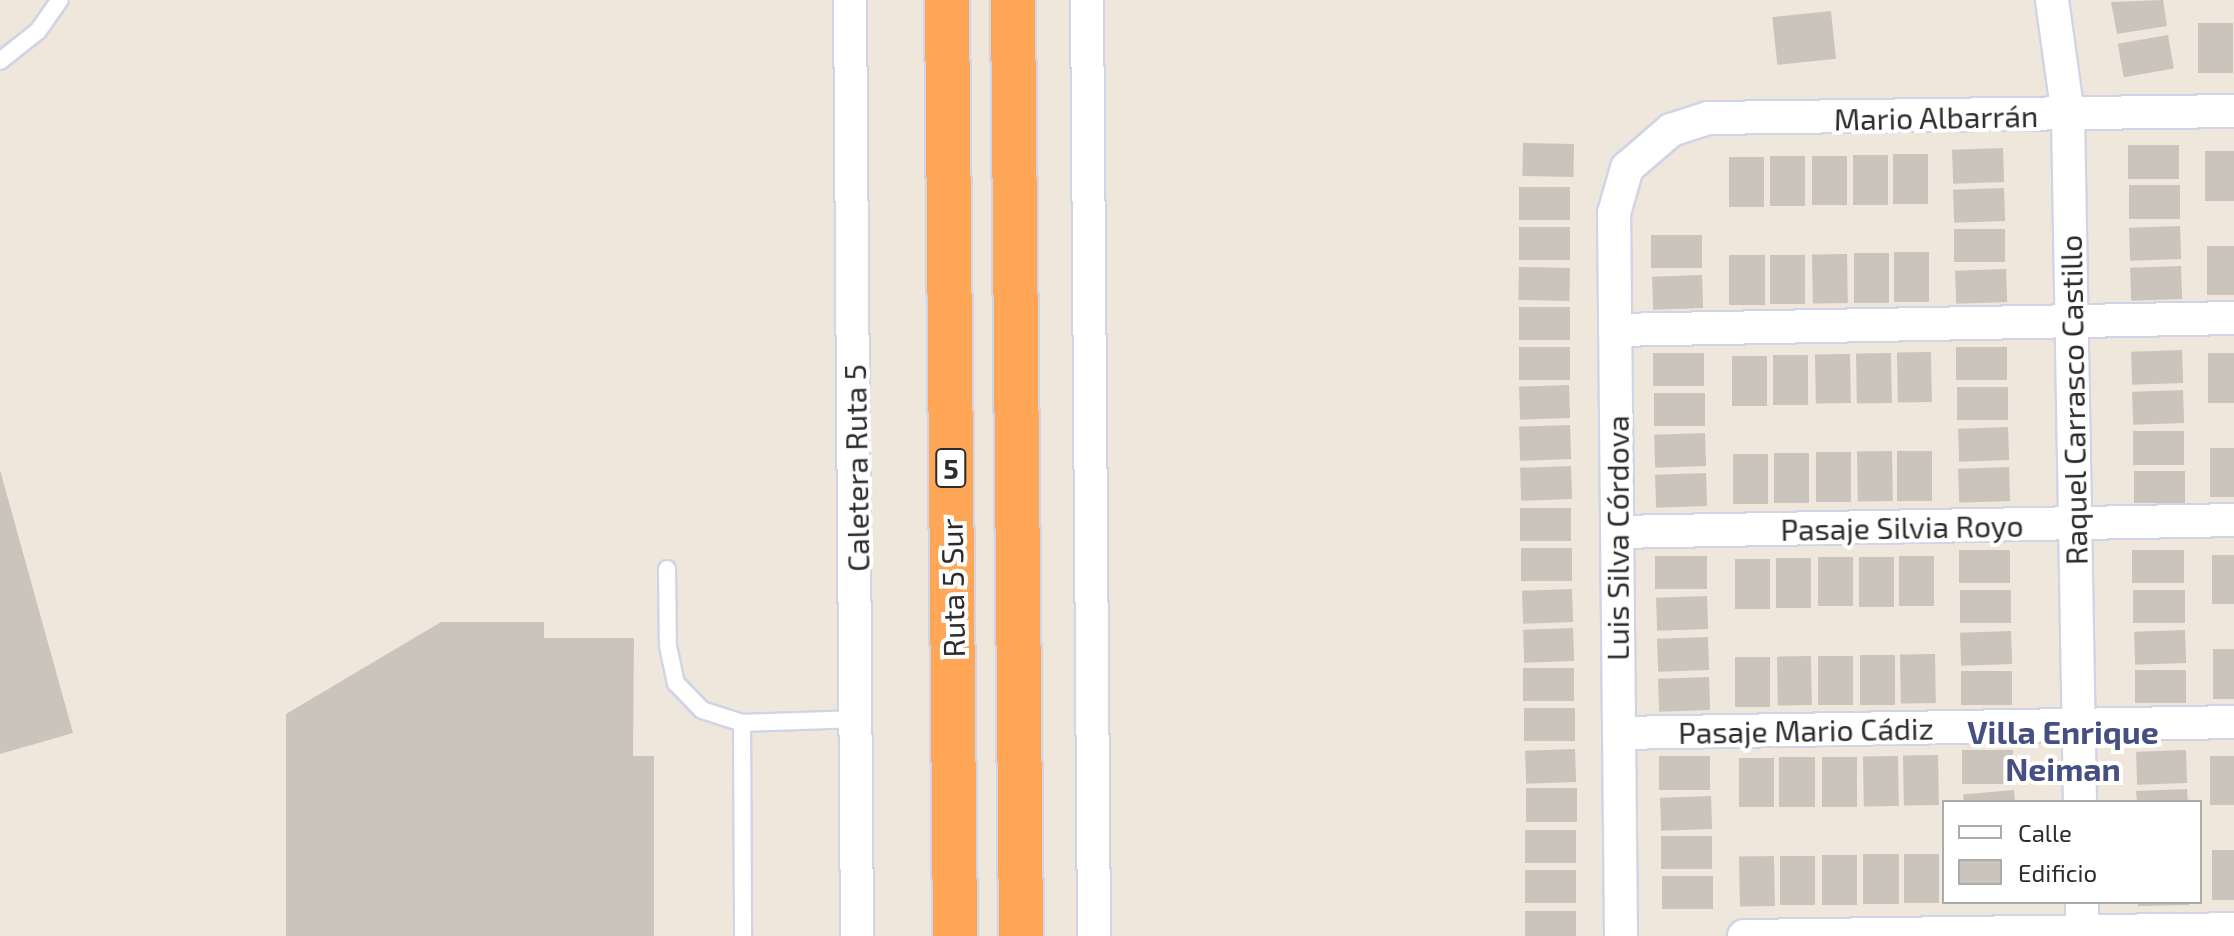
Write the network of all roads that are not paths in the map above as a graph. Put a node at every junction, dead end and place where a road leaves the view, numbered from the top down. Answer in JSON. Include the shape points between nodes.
{"nodes":[{"id":1,"x":60,"y":0,"type":"edge"},
{"id":2,"x":850,"y":0,"type":"edge"},
{"id":3,"x":947,"y":0,"type":"edge"},
{"id":4,"x":1013,"y":0,"type":"edge"},
{"id":5,"x":1087,"y":0,"type":"edge"},
{"id":6,"x":2052,"y":0,"type":"edge"},
{"id":7,"x":0,"y":61,"type":"edge"},
{"id":8,"x":2234,"y":111,"type":"edge"},
{"id":9,"x":2068,"y":116,"type":"junction"},
{"id":10,"x":1645,"y":149,"type":"joint"},
{"id":11,"x":2234,"y":318,"type":"edge"},
{"id":12,"x":2072,"y":321,"type":"junction"},
{"id":13,"x":1615,"y":330,"type":"junction"},
{"id":14,"x":2234,"y":520,"type":"edge"},
{"id":15,"x":2075,"y":523,"type":"junction"},
{"id":16,"x":1617,"y":532,"type":"junction"},
{"id":17,"x":667,"y":569,"type":"dead end"},
{"id":18,"x":860,"y":719,"type":"junction"},
{"id":19,"x":2234,"y":722,"type":"edge"},
{"id":20,"x":742,"y":723,"type":"junction"},
{"id":21,"x":2079,"y":725,"type":"junction"},
{"id":22,"x":1619,"y":733,"type":"junction"},
{"id":23,"x":2080,"y":800,"type":"edge"},
{"id":24,"x":2082,"y":923,"type":"edge"},
{"id":25,"x":2234,"y":929,"type":"edge"},
{"id":26,"x":743,"y":936,"type":"edge"},
{"id":27,"x":857,"y":936,"type":"edge"},
{"id":28,"x":955,"y":936,"type":"edge"},
{"id":29,"x":1021,"y":936,"type":"edge"},
{"id":30,"x":1094,"y":936,"type":"edge"},
{"id":31,"x":1621,"y":936,"type":"edge"},
{"id":32,"x":1744,"y":936,"type":"edge"}],
"edges":[{"from":1,"to":7,"type":"lane","via":[[38,31]]},
{"from":2,"to":18,"type":"street","name":"Caletera Ruta 5"},
{"from":3,"to":28,"type":"highway","name":"Ruta 5 Sur","number":"5"},
{"from":4,"to":29,"type":"highway"},
{"from":5,"to":30,"type":"street"},
{"from":6,"to":9,"type":"street","name":"Raquel Carrasco Castillo"},
{"from":8,"to":9,"type":"street","name":"Mario Albarrán"},
{"from":9,"to":10,"type":"street","name":"Mario Albarrán","via":[[1708,118]]},
{"from":9,"to":12,"type":"street","name":"Raquel Carrasco Castillo"},
{"from":10,"to":13,"type":"street","name":"Luis Silva Córdova","via":[[1616,190]]},
{"from":11,"to":12,"type":"street"},
{"from":12,"to":13,"type":"street"},
{"from":12,"to":15,"type":"street","name":"Raquel Carrasco Castillo"},
{"from":13,"to":16,"type":"street","name":"Luis Silva Córdova"},
{"from":14,"to":15,"type":"street","name":"Pasaje Silvia Royo"},
{"from":15,"to":16,"type":"street","name":"Pasaje Silvia Royo"},
{"from":15,"to":21,"type":"street","name":"Raquel Carrasco Castillo"},
{"from":16,"to":22,"type":"street","name":"Luis Silva Córdova"},
{"from":17,"to":20,"type":"lane","via":[[676,683],[702,710]]},
{"from":18,"to":20,"type":"lane"},
{"from":18,"to":27,"type":"street","name":"Caletera Ruta 5"},
{"from":19,"to":21,"type":"street","name":"Pasaje Mario Cádiz"},
{"from":20,"to":26,"type":"lane"},
{"from":21,"to":22,"type":"street","name":"Pasaje Mario Cádiz"},
{"from":21,"to":23,"type":"street","name":"Raquel Carrasco Castillo"},
{"from":22,"to":31,"type":"street","name":"Luis Silva Córdova"},
{"from":24,"to":25,"type":"street"},
{"from":24,"to":32,"type":"street"}]}
